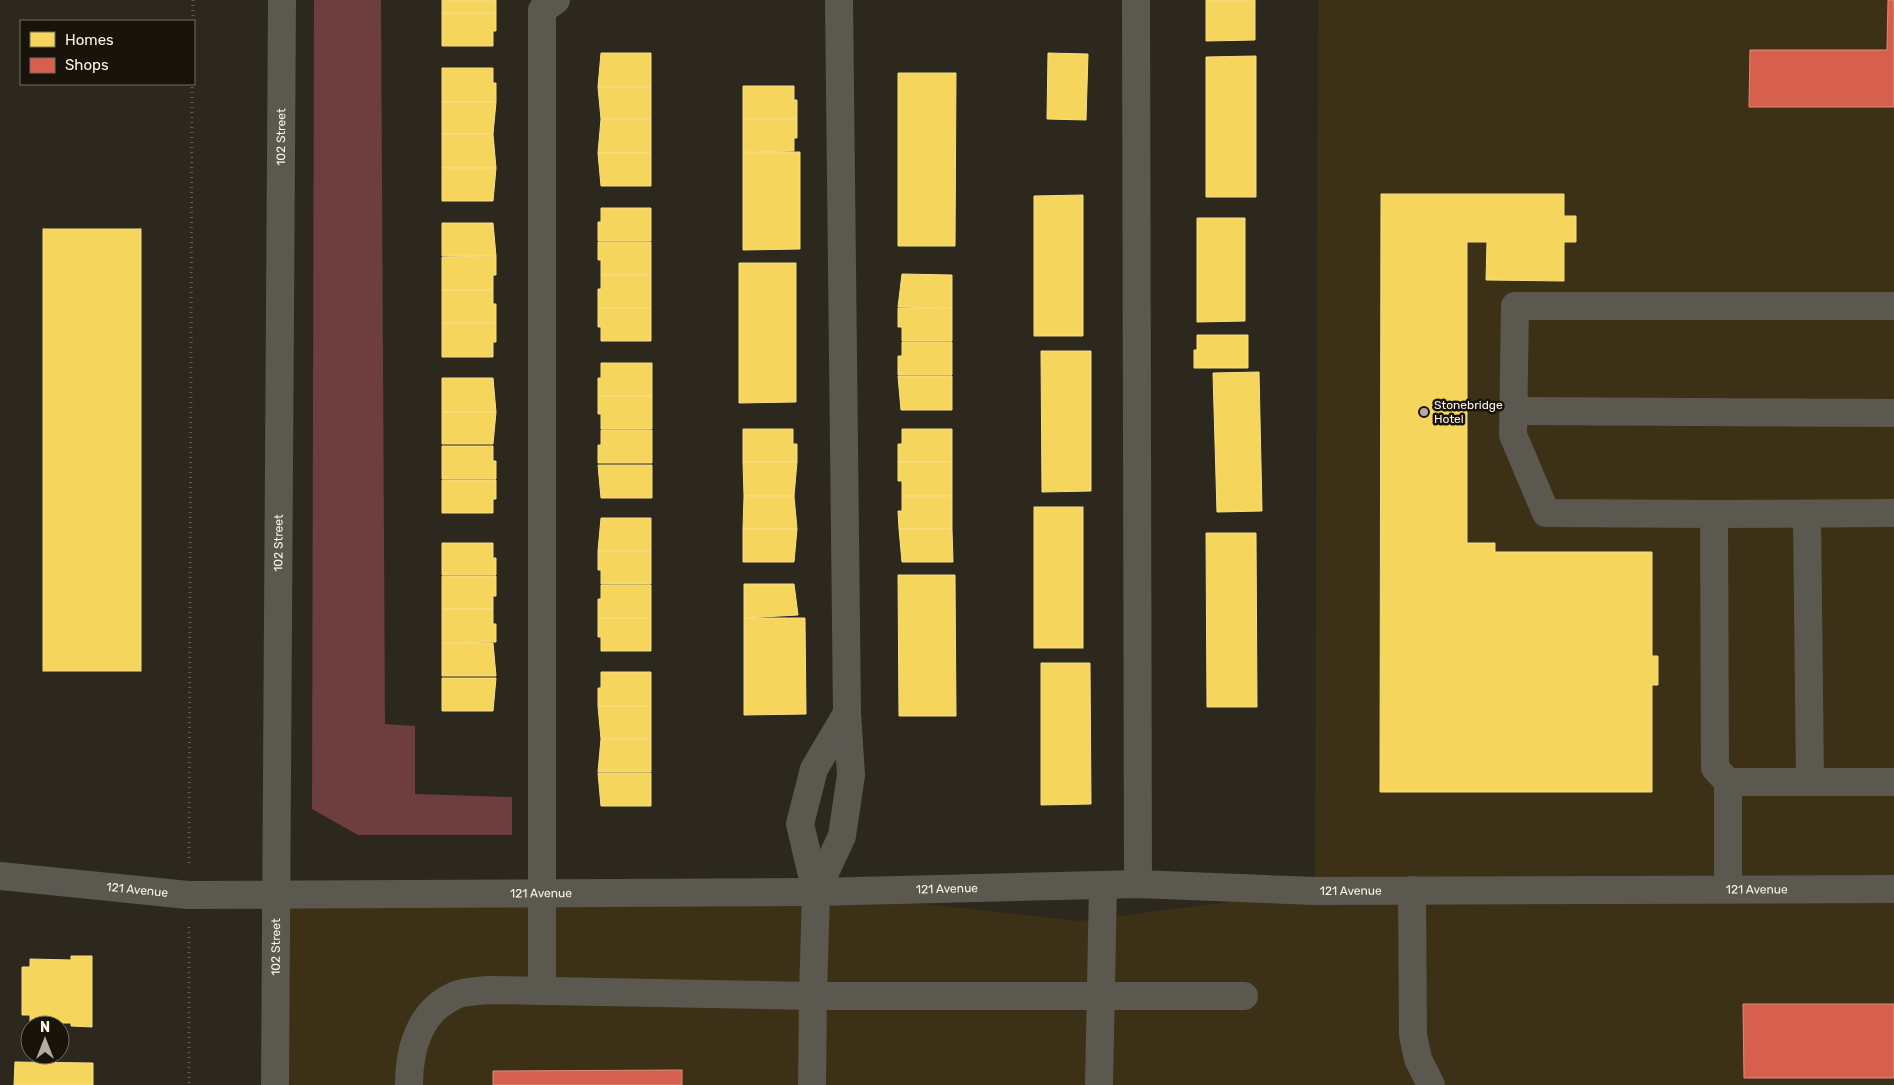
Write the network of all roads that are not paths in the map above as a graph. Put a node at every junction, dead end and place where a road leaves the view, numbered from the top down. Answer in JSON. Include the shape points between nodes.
{"nodes":[{"id":1,"x":282,"y":0,"type":"edge"},
{"id":2,"x":556,"y":0,"type":"edge"},
{"id":3,"x":839,"y":0,"type":"edge"},
{"id":4,"x":1136,"y":0,"type":"edge"},
{"id":5,"x":1894,"y":306,"type":"edge"},
{"id":6,"x":1514,"y":411,"type":"junction"},
{"id":7,"x":1894,"y":413,"type":"edge"},
{"id":8,"x":1894,"y":513,"type":"edge"},
{"id":9,"x":1714,"y":514,"type":"junction"},
{"id":10,"x":1807,"y":514,"type":"junction"},
{"id":11,"x":847,"y":713,"type":"junction"},
{"id":12,"x":1728,"y":782,"type":"junction"},
{"id":13,"x":1810,"y":782,"type":"junction"},
{"id":14,"x":1894,"y":782,"type":"edge"},
{"id":15,"x":0,"y":876,"type":"edge"},
{"id":16,"x":1138,"y":884,"type":"junction"},
{"id":17,"x":1103,"y":885,"type":"junction"},
{"id":18,"x":1894,"y":889,"type":"edge"},
{"id":19,"x":1412,"y":890,"type":"junction"},
{"id":20,"x":1728,"y":890,"type":"junction"},
{"id":21,"x":816,"y":892,"type":"junction"},
{"id":22,"x":543,"y":893,"type":"junction"},
{"id":23,"x":276,"y":894,"type":"junction"},
{"id":24,"x":542,"y":991,"type":"junction"},
{"id":25,"x":1100,"y":994,"type":"junction"},
{"id":26,"x":813,"y":996,"type":"junction"},
{"id":27,"x":1244,"y":996,"type":"dead end"},
{"id":28,"x":275,"y":1085,"type":"edge"},
{"id":29,"x":408,"y":1085,"type":"edge"},
{"id":30,"x":812,"y":1085,"type":"edge"},
{"id":31,"x":1099,"y":1085,"type":"edge"},
{"id":32,"x":1431,"y":1085,"type":"edge"}],
"edges":[{"from":1,"to":23,"type":"street","name":"102 Street"},
{"from":2,"to":22,"type":"street","via":[[542,10]]},
{"from":3,"to":11,"type":"street"},
{"from":4,"to":16,"type":"street"},
{"from":5,"to":6,"type":"street","via":[[1515,306]]},
{"from":6,"to":7,"type":"street"},
{"from":6,"to":9,"type":"street","via":[[1513,435],[1546,513]]},
{"from":8,"to":10,"type":"street"},
{"from":9,"to":10,"type":"street"},
{"from":9,"to":12,"type":"street","via":[[1715,768]]},
{"from":10,"to":13,"type":"street"},
{"from":11,"to":21,"type":"street","via":[[850,775],[842,836]]},
{"from":11,"to":21,"type":"street","via":[[814,769],[800,824]]},
{"from":12,"to":13,"type":"street"},
{"from":12,"to":20,"type":"street"},
{"from":13,"to":14,"type":"street"},
{"from":15,"to":23,"type":"street","name":"121 Avenue","via":[[188,895]]},
{"from":16,"to":17,"type":"street","name":"121 Avenue"},
{"from":16,"to":19,"type":"street","name":"121 Avenue","via":[[1315,891]]},
{"from":17,"to":21,"type":"street","name":"121 Avenue"},
{"from":17,"to":25,"type":"street"},
{"from":18,"to":20,"type":"street","name":"121 Avenue"},
{"from":19,"to":20,"type":"street","name":"121 Avenue"},
{"from":19,"to":32,"type":"street","via":[[1413,1035],[1418,1059]]},
{"from":21,"to":22,"type":"street","name":"121 Avenue"},
{"from":21,"to":26,"type":"street"},
{"from":22,"to":23,"type":"street","name":"121 Avenue"},
{"from":22,"to":24,"type":"street"},
{"from":23,"to":28,"type":"street","name":"102 Street"},
{"from":24,"to":26,"type":"street"},
{"from":24,"to":29,"type":"street","via":[[490,990],[458,994],[436,1005],[422,1023],[409,1069]]},
{"from":25,"to":26,"type":"street"},
{"from":25,"to":27,"type":"street"},
{"from":25,"to":31,"type":"street"},
{"from":26,"to":30,"type":"street"}]}
